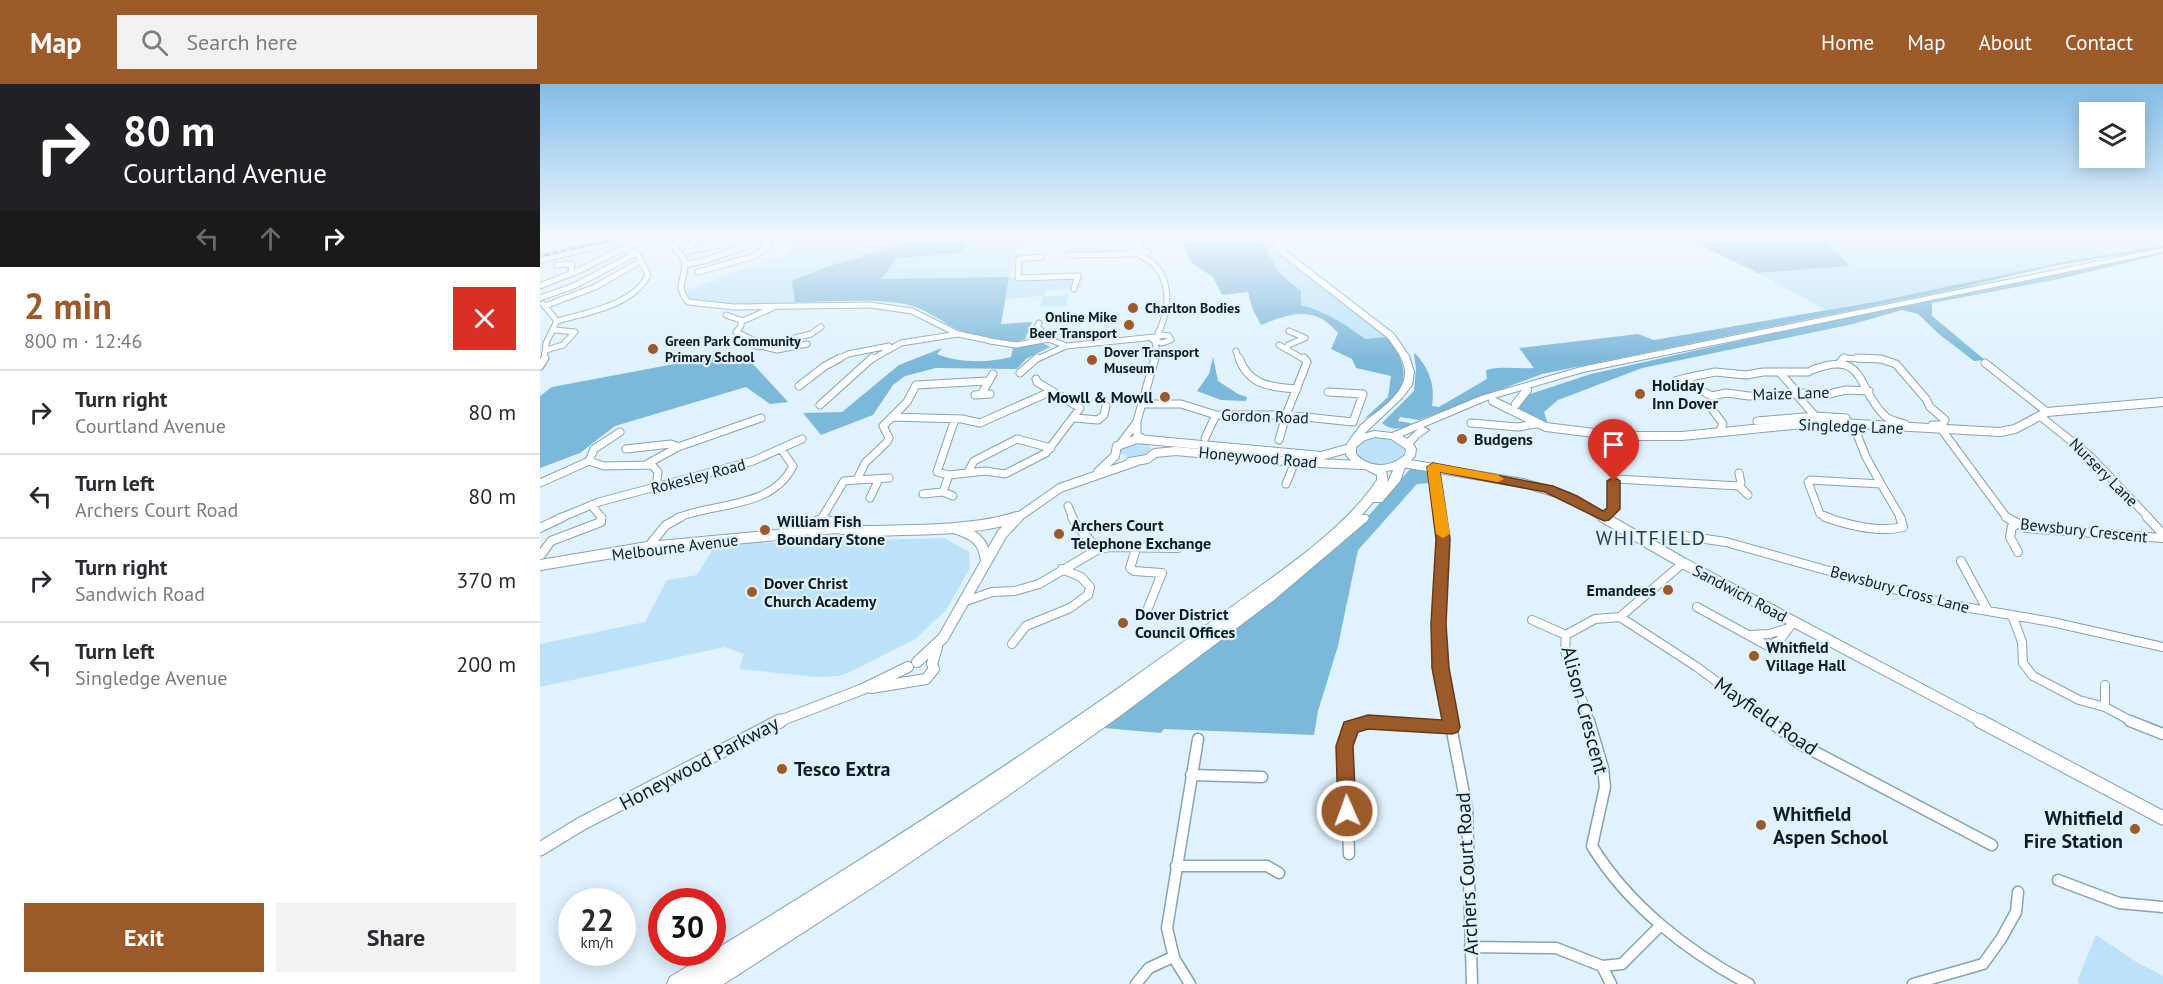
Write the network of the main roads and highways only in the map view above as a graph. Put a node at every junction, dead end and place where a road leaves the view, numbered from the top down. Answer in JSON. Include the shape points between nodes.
{"nodes":[{"id":1,"x":1317,"y":278,"type":"edge"},
{"id":2,"x":2020,"y":278,"type":"edge"},
{"id":3,"x":1673,"y":351,"type":"junction"},
{"id":4,"x":1494,"y":399,"type":"junction"},
{"id":5,"x":1377,"y":416,"type":"junction"},
{"id":6,"x":1388,"y":435,"type":"junction"},
{"id":7,"x":1351,"y":446,"type":"junction"},
{"id":8,"x":1409,"y":447,"type":"junction"},
{"id":9,"x":1402,"y":463,"type":"junction"},
{"id":10,"x":1374,"y":468,"type":"junction"},
{"id":11,"x":1387,"y":483,"type":"junction"},
{"id":12,"x":677,"y":984,"type":"edge"},
{"id":13,"x":706,"y":984,"type":"edge"}],
"edges":[{"from":1,"to":5,"type":"main road","via":[[1391,336],[1405,354],[1409,372],[1405,388]]},
{"from":2,"to":3,"type":"main road"},
{"from":3,"to":4,"type":"main road"},
{"from":3,"to":4,"type":"main road","via":[[1581,370]]},
{"from":4,"to":6,"type":"main road"},
{"from":4,"to":8,"type":"main road","via":[[1422,431],[1414,436]]},
{"from":5,"to":6,"type":"main road","via":[[1372,427]]},
{"from":5,"to":7,"type":"main road","via":[[1361,429]]},
{"from":6,"to":7,"type":"main road","via":[[1365,436]]},
{"from":6,"to":8,"type":"main road"},
{"from":7,"to":10,"type":"main road","via":[[1352,457]]},
{"from":8,"to":9,"type":"main road","via":[[1410,456]]},
{"from":9,"to":10,"type":"main road"},
{"from":9,"to":11,"type":"main road"},
{"from":10,"to":11,"type":"main road"},
{"from":11,"to":12,"type":"main road","via":[[1294,565],[1091,716],[855,874]]},
{"from":11,"to":13,"type":"main road","via":[[1363,518],[1303,571],[1108,717],[971,813]]}]}
